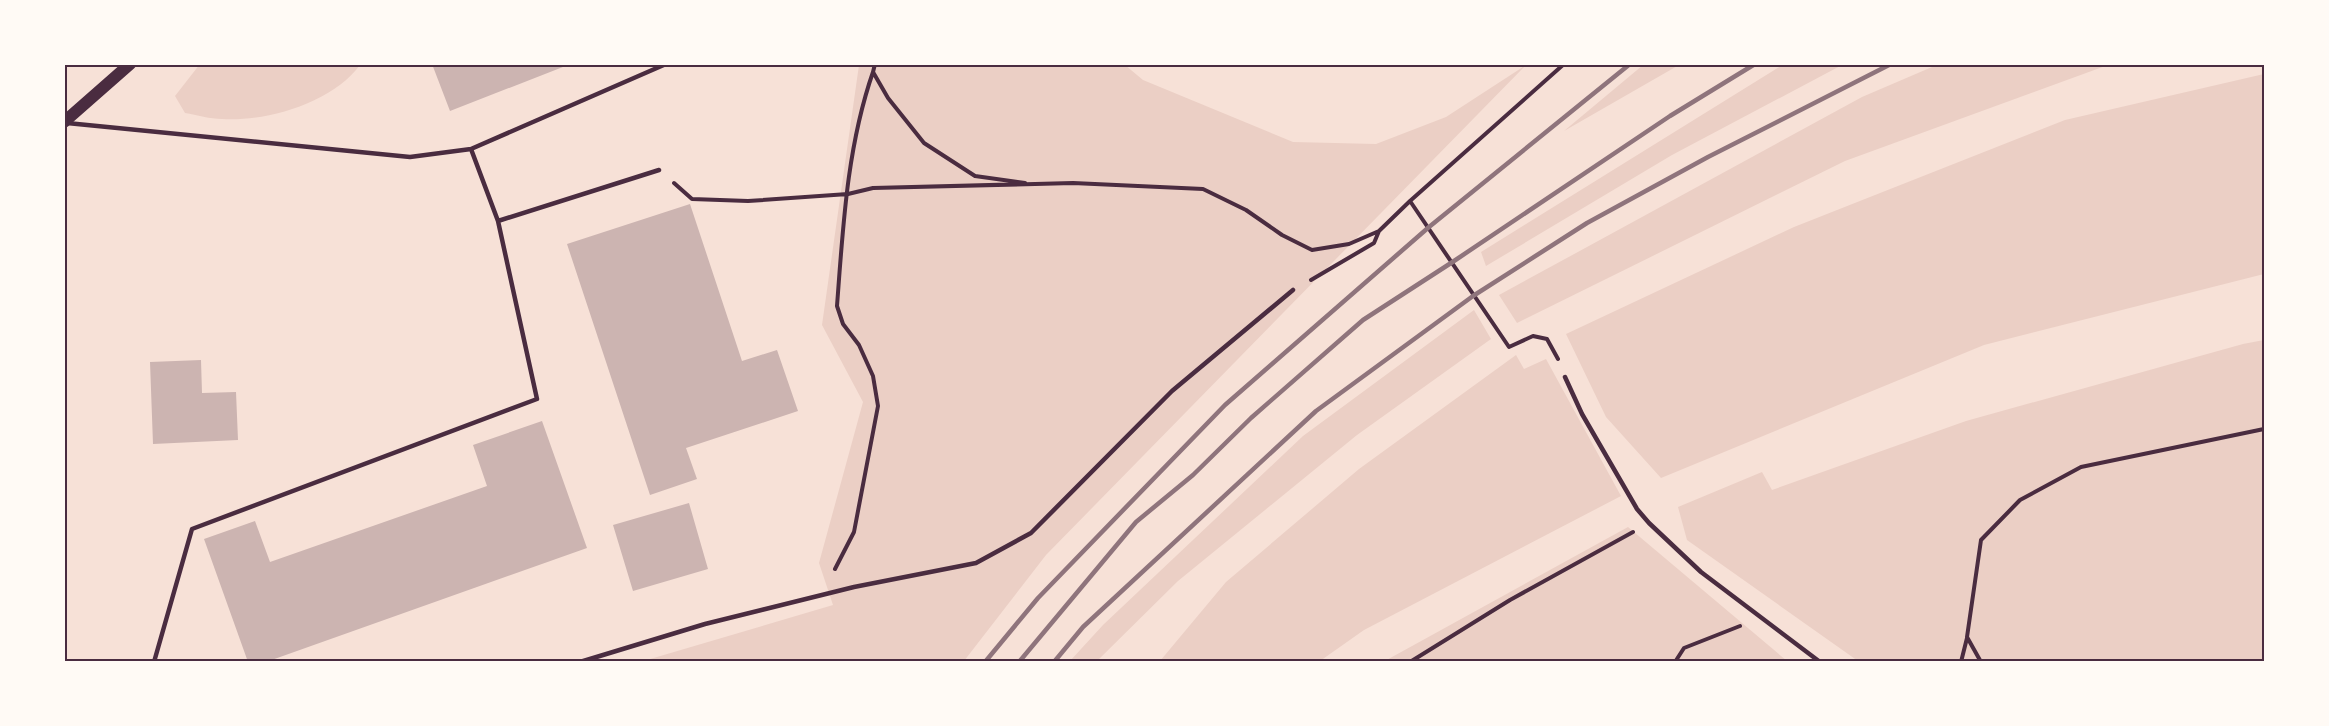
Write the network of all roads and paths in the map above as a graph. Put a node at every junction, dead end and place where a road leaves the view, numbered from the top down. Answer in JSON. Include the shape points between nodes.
{"nodes":[{"id":1,"x":130,"y":64,"type":"edge"},
{"id":2,"x":666,"y":64,"type":"edge"},
{"id":3,"x":874,"y":64,"type":"edge"},
{"id":4,"x":1564,"y":64,"type":"edge"},
{"id":5,"x":873,"y":72,"type":"junction"},
{"id":6,"x":64,"y":122,"type":"edge"},
{"id":7,"x":471,"y":149,"type":"junction"},
{"id":8,"x":659,"y":170,"type":"joint"},
{"id":9,"x":1032,"y":184,"type":"junction"},
{"id":10,"x":848,"y":194,"type":"junction"},
{"id":11,"x":1410,"y":201,"type":"junction"},
{"id":12,"x":498,"y":221,"type":"junction"},
{"id":13,"x":1379,"y":231,"type":"junction"},
{"id":14,"x":1293,"y":290,"type":"joint"},
{"id":15,"x":1565,"y":377,"type":"joint"},
{"id":16,"x":2265,"y":429,"type":"edge"},
{"id":17,"x":1649,"y":523,"type":"junction"},
{"id":18,"x":810,"y":598,"type":"junction"},
{"id":19,"x":1760,"y":619,"type":"junction"},
{"id":20,"x":1967,"y":637,"type":"junction"},
{"id":21,"x":154,"y":662,"type":"edge"},
{"id":22,"x":580,"y":662,"type":"edge"},
{"id":23,"x":1410,"y":662,"type":"edge"},
{"id":24,"x":1675,"y":662,"type":"edge"},
{"id":25,"x":1820,"y":662,"type":"edge"},
{"id":26,"x":1961,"y":662,"type":"edge"},
{"id":27,"x":1981,"y":662,"type":"edge"}],
"edges":[{"from":1,"to":6,"type":"main road"},
{"from":2,"to":7,"type":"lane"},
{"from":3,"to":5,"type":"path"},
{"from":4,"to":11,"type":"path"},
{"from":5,"to":9,"type":"path","via":[[903,119],[924,143],[975,176]]},
{"from":5,"to":10,"type":"path","via":[[852,146]]},
{"from":6,"to":7,"type":"lane","via":[[410,157]]},
{"from":7,"to":12,"type":"lane"},
{"from":8,"to":10,"type":"path","via":[[692,199],[748,201]]},
{"from":8,"to":12,"type":"lane"},
{"from":9,"to":10,"type":"path","via":[[873,189]]},
{"from":9,"to":13,"type":"path","via":[[1203,189],[1312,250],[1349,244]]},
{"from":10,"to":18,"type":"path","via":[[837,306],[873,376],[878,406],[854,532],[829,579]]},
{"from":11,"to":13,"type":"path"},
{"from":11,"to":15,"type":"path","via":[[1509,346],[1533,336],[1547,339]]},
{"from":12,"to":21,"type":"lane","via":[[537,399],[192,529]]},
{"from":13,"to":14,"type":"path","via":[[1374,243]]},
{"from":14,"to":18,"type":"lane","via":[[1172,391],[1031,533],[976,563]]},
{"from":15,"to":17,"type":"lane","via":[[1582,414]]},
{"from":16,"to":20,"type":"path","via":[[2081,467],[2020,500],[1981,540]]},
{"from":17,"to":19,"type":"lane","via":[[1701,572]]},
{"from":17,"to":23,"type":"path","via":[[1510,600]]},
{"from":18,"to":22,"type":"lane","via":[[705,624]]},
{"from":19,"to":24,"type":"path","via":[[1684,648]]},
{"from":19,"to":25,"type":"lane"},
{"from":20,"to":26,"type":"path"},
{"from":20,"to":27,"type":"path"}]}
